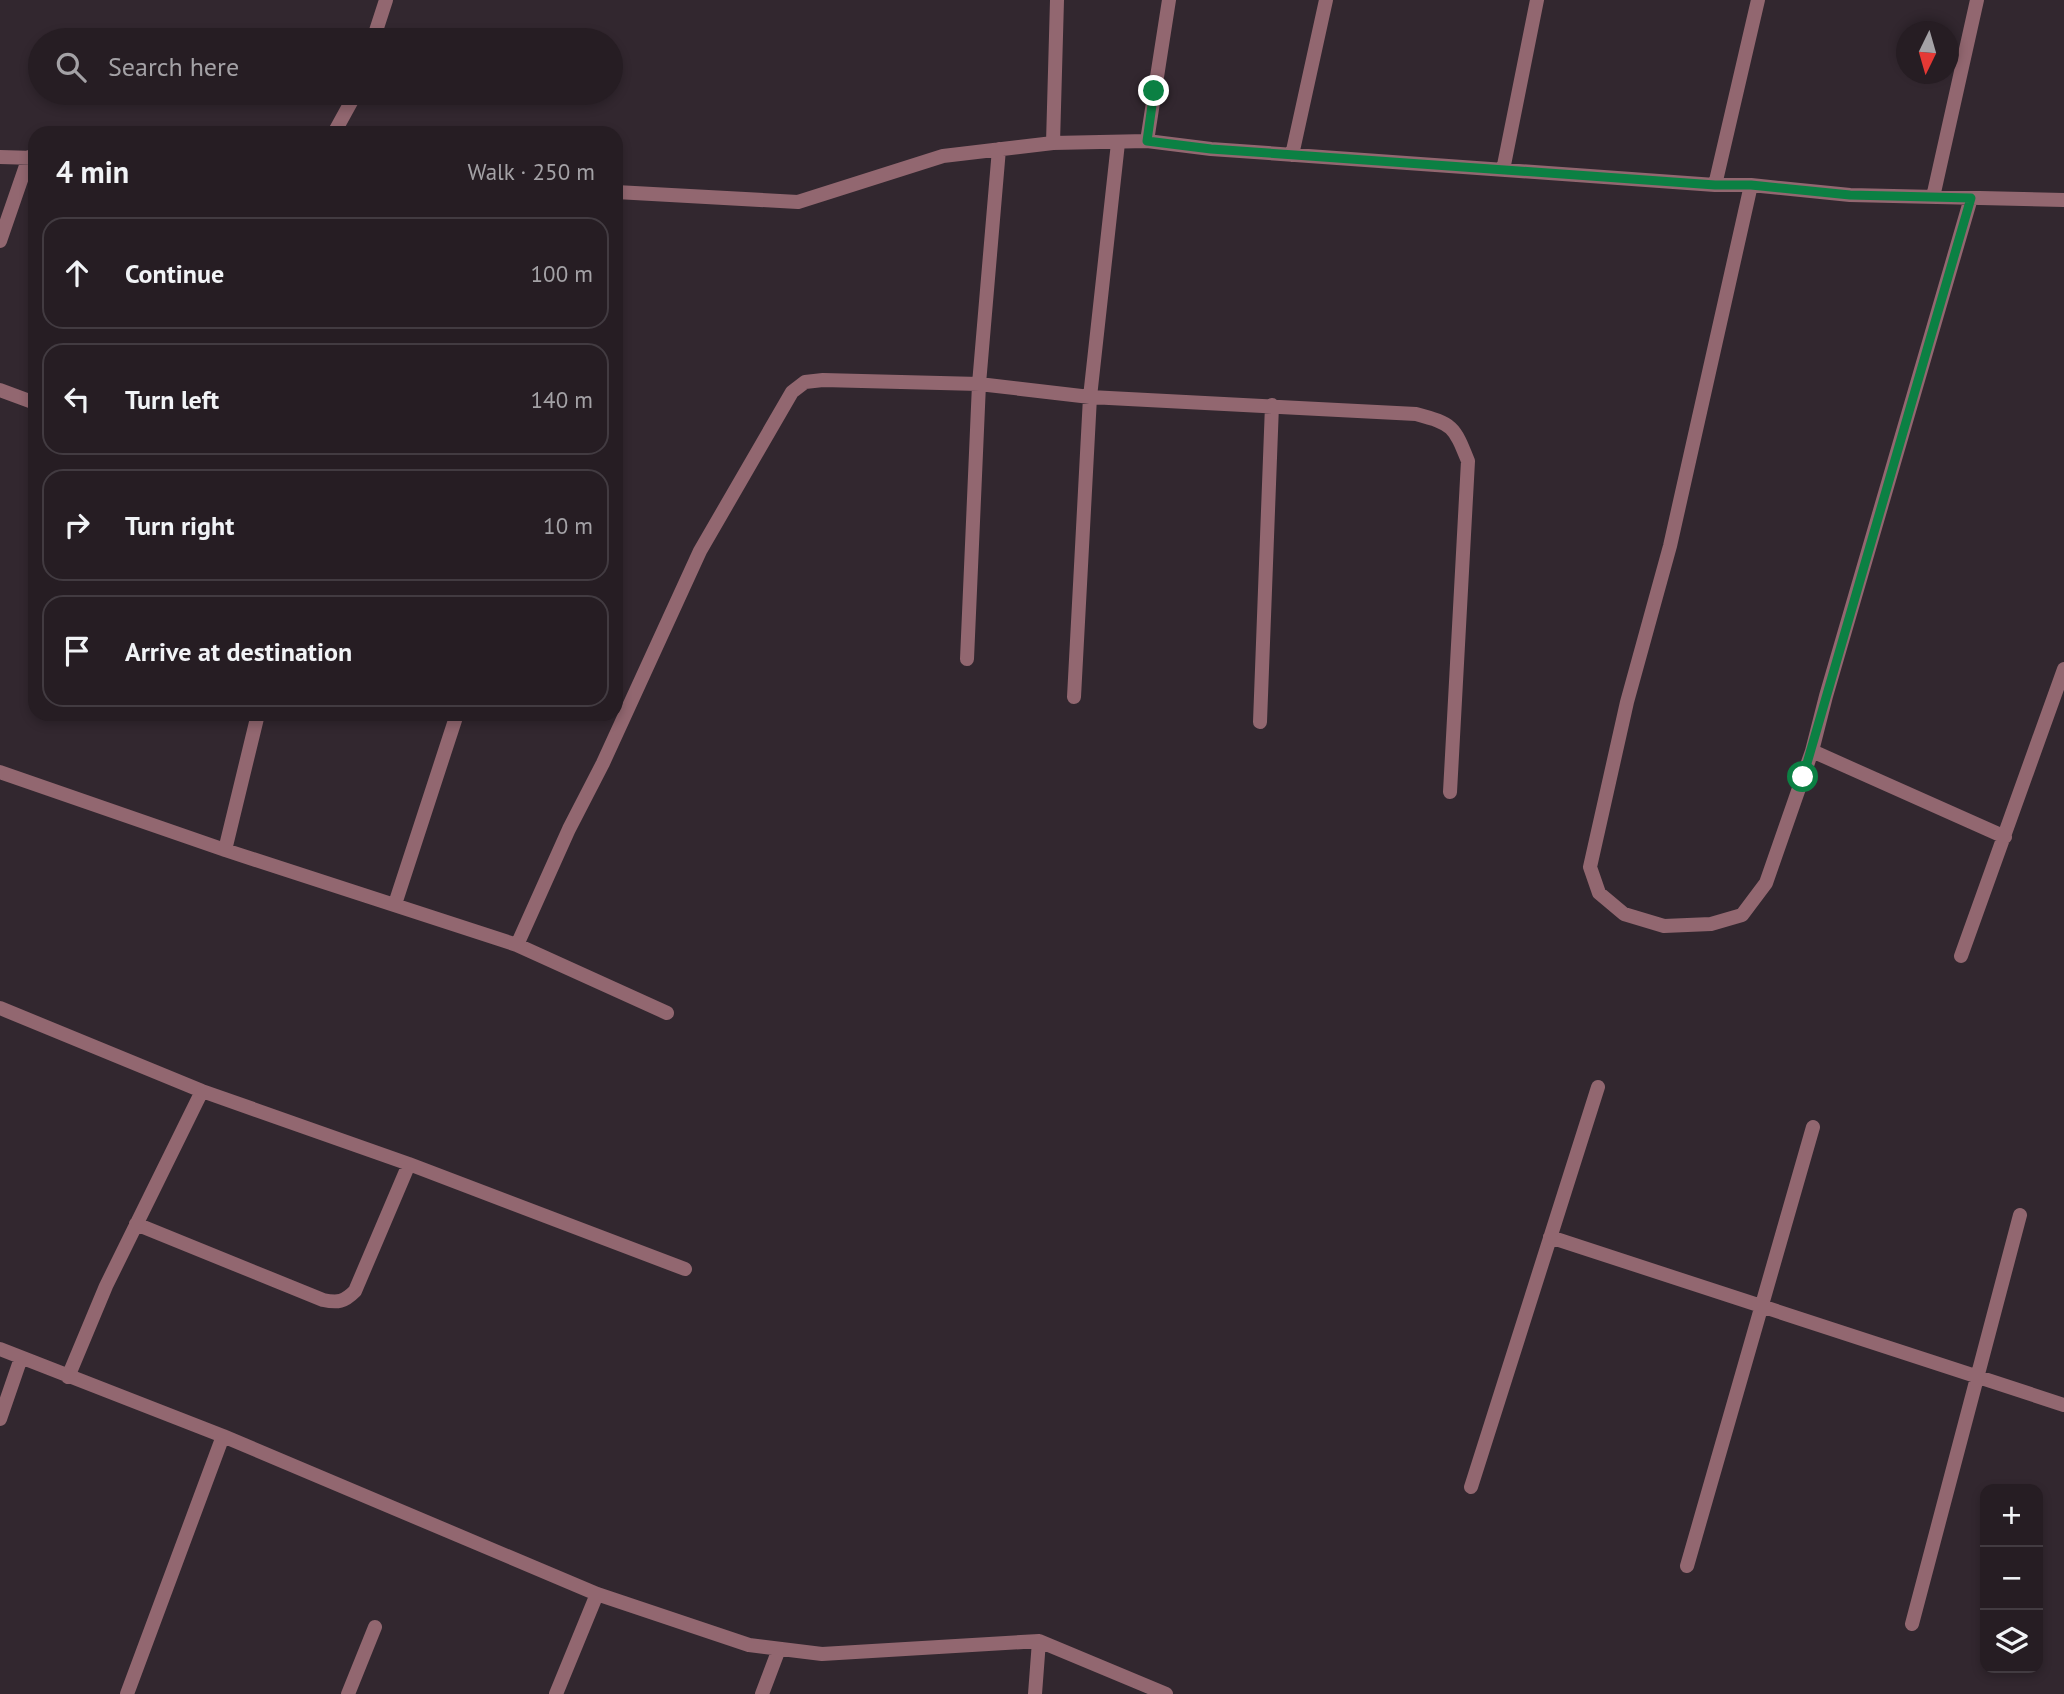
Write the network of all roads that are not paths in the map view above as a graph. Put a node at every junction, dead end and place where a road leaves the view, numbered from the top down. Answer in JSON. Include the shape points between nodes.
{"nodes":[{"id":1,"x":386,"y":0,"type":"edge"},
{"id":2,"x":1057,"y":0,"type":"edge"},
{"id":3,"x":1169,"y":0,"type":"edge"},
{"id":4,"x":1326,"y":0,"type":"edge"},
{"id":5,"x":1537,"y":0,"type":"edge"},
{"id":6,"x":1758,"y":0,"type":"edge"},
{"id":7,"x":1977,"y":0,"type":"edge"},
{"id":8,"x":377,"y":28,"type":"edge"},
{"id":9,"x":349,"y":105,"type":"edge"},
{"id":10,"x":338,"y":126,"type":"edge"},
{"id":11,"x":1147,"y":141,"type":"junction"},
{"id":12,"x":1053,"y":143,"type":"junction"},
{"id":13,"x":1118,"y":143,"type":"junction"},
{"id":14,"x":999,"y":149,"type":"junction"},
{"id":15,"x":1292,"y":155,"type":"junction"},
{"id":16,"x":0,"y":157,"type":"edge"},
{"id":17,"x":28,"y":157,"type":"edge"},
{"id":18,"x":28,"y":168,"type":"edge"},
{"id":19,"x":1503,"y":170,"type":"junction"},
{"id":20,"x":1715,"y":185,"type":"junction"},
{"id":21,"x":1751,"y":185,"type":"junction"},
{"id":22,"x":623,"y":192,"type":"edge"},
{"id":23,"x":1933,"y":197,"type":"junction"},
{"id":24,"x":1971,"y":198,"type":"junction"},
{"id":25,"x":2064,"y":200,"type":"edge"},
{"id":26,"x":0,"y":241,"type":"edge"},
{"id":27,"x":979,"y":384,"type":"junction"},
{"id":28,"x":0,"y":390,"type":"edge"},
{"id":29,"x":1090,"y":397,"type":"junction"},
{"id":30,"x":28,"y":400,"type":"edge"},
{"id":31,"x":1272,"y":405,"type":"junction"},
{"id":32,"x":967,"y":659,"type":"dead end"},
{"id":33,"x":2064,"y":669,"type":"edge"},
{"id":34,"x":1074,"y":697,"type":"dead end"},
{"id":35,"x":623,"y":718,"type":"edge"},
{"id":36,"x":256,"y":721,"type":"edge"},
{"id":37,"x":455,"y":721,"type":"edge"},
{"id":38,"x":622,"y":721,"type":"edge"},
{"id":39,"x":1260,"y":722,"type":"dead end"},
{"id":40,"x":1812,"y":751,"type":"junction"},
{"id":41,"x":0,"y":772,"type":"edge"},
{"id":42,"x":1450,"y":793,"type":"dead end"},
{"id":43,"x":2005,"y":837,"type":"junction"},
{"id":44,"x":225,"y":850,"type":"junction"},
{"id":45,"x":395,"y":904,"type":"junction"},
{"id":46,"x":517,"y":945,"type":"junction"},
{"id":47,"x":1961,"y":956,"type":"dead end"},
{"id":48,"x":0,"y":1008,"type":"edge"},
{"id":49,"x":667,"y":1013,"type":"dead end"},
{"id":50,"x":1598,"y":1087,"type":"dead end"},
{"id":51,"x":202,"y":1091,"type":"junction"},
{"id":52,"x":1813,"y":1127,"type":"dead end"},
{"id":53,"x":409,"y":1164,"type":"junction"},
{"id":54,"x":2020,"y":1215,"type":"dead end"},
{"id":55,"x":136,"y":1224,"type":"junction"},
{"id":56,"x":1550,"y":1237,"type":"junction"},
{"id":57,"x":685,"y":1269,"type":"dead end"},
{"id":58,"x":1761,"y":1306,"type":"junction"},
{"id":59,"x":0,"y":1349,"type":"edge"},
{"id":60,"x":21,"y":1358,"type":"junction"},
{"id":61,"x":68,"y":1377,"type":"junction"},
{"id":62,"x":1978,"y":1377,"type":"junction"},
{"id":63,"x":2064,"y":1405,"type":"edge"},
{"id":64,"x":0,"y":1419,"type":"edge"},
{"id":65,"x":223,"y":1436,"type":"junction"},
{"id":66,"x":1471,"y":1487,"type":"dead end"},
{"id":67,"x":1686,"y":1566,"type":"dead end"},
{"id":68,"x":597,"y":1594,"type":"junction"},
{"id":69,"x":1912,"y":1624,"type":"dead end"},
{"id":70,"x":375,"y":1627,"type":"dead end"},
{"id":71,"x":1039,"y":1641,"type":"junction"},
{"id":72,"x":779,"y":1649,"type":"junction"},
{"id":73,"x":127,"y":1694,"type":"edge"},
{"id":74,"x":348,"y":1694,"type":"edge"},
{"id":75,"x":556,"y":1694,"type":"edge"},
{"id":76,"x":762,"y":1694,"type":"edge"},
{"id":77,"x":1035,"y":1694,"type":"edge"},
{"id":78,"x":1166,"y":1694,"type":"edge"}],
"edges":[{"from":1,"to":8,"type":"street"},
{"from":2,"to":12,"type":"street"},
{"from":3,"to":11,"type":"street"},
{"from":4,"to":15,"type":"street"},
{"from":5,"to":19,"type":"street"},
{"from":6,"to":20,"type":"street"},
{"from":7,"to":23,"type":"street"},
{"from":9,"to":10,"type":"street"},
{"from":11,"to":13,"type":"street"},
{"from":11,"to":15,"type":"street"},
{"from":12,"to":13,"type":"street"},
{"from":12,"to":14,"type":"street"},
{"from":13,"to":29,"type":"street"},
{"from":14,"to":22,"type":"street","via":[[943,156],[798,202]]},
{"from":14,"to":27,"type":"street"},
{"from":15,"to":19,"type":"street"},
{"from":16,"to":17,"type":"street"},
{"from":18,"to":26,"type":"street"},
{"from":19,"to":20,"type":"street"},
{"from":20,"to":21,"type":"street"},
{"from":21,"to":23,"type":"street"},
{"from":21,"to":40,"type":"street","via":[[1670,546],[1627,702],[1590,867],[1599,892],[1624,915],[1664,926],[1711,924],[1742,915],[1766,883]]},
{"from":23,"to":24,"type":"street"},
{"from":24,"to":25,"type":"street"},
{"from":24,"to":40,"type":"street"},
{"from":27,"to":29,"type":"street"},
{"from":27,"to":32,"type":"street"},
{"from":27,"to":35,"type":"street","via":[[823,380],[806,382],[792,392],[700,551]]},
{"from":28,"to":30,"type":"street"},
{"from":29,"to":31,"type":"street"},
{"from":29,"to":34,"type":"street"},
{"from":31,"to":39,"type":"street"},
{"from":31,"to":42,"type":"street","via":[[1416,414],[1440,420],[1457,432],[1468,461]]},
{"from":33,"to":43,"type":"street"},
{"from":36,"to":44,"type":"street"},
{"from":37,"to":45,"type":"street"},
{"from":38,"to":46,"type":"street"},
{"from":40,"to":43,"type":"street"},
{"from":41,"to":44,"type":"street"},
{"from":43,"to":47,"type":"street"},
{"from":44,"to":45,"type":"street"},
{"from":45,"to":46,"type":"street"},
{"from":46,"to":49,"type":"street"},
{"from":48,"to":51,"type":"street"},
{"from":50,"to":56,"type":"street"},
{"from":51,"to":53,"type":"street"},
{"from":51,"to":55,"type":"street"},
{"from":52,"to":58,"type":"street"},
{"from":53,"to":55,"type":"street","via":[[355,1291],[339,1303]]},
{"from":53,"to":57,"type":"street"},
{"from":54,"to":62,"type":"street"},
{"from":55,"to":61,"type":"street"},
{"from":56,"to":58,"type":"street"},
{"from":56,"to":66,"type":"street"},
{"from":58,"to":62,"type":"street"},
{"from":58,"to":67,"type":"street"},
{"from":59,"to":60,"type":"street"},
{"from":60,"to":61,"type":"street"},
{"from":60,"to":64,"type":"street"},
{"from":61,"to":65,"type":"street"},
{"from":62,"to":63,"type":"street"},
{"from":62,"to":69,"type":"street"},
{"from":65,"to":68,"type":"street"},
{"from":65,"to":73,"type":"street"},
{"from":68,"to":72,"type":"street","via":[[749,1646]]},
{"from":68,"to":75,"type":"street"},
{"from":70,"to":74,"type":"street"},
{"from":71,"to":72,"type":"street","via":[[822,1654]]},
{"from":71,"to":77,"type":"street"},
{"from":71,"to":78,"type":"street"},
{"from":72,"to":76,"type":"street"}]}
